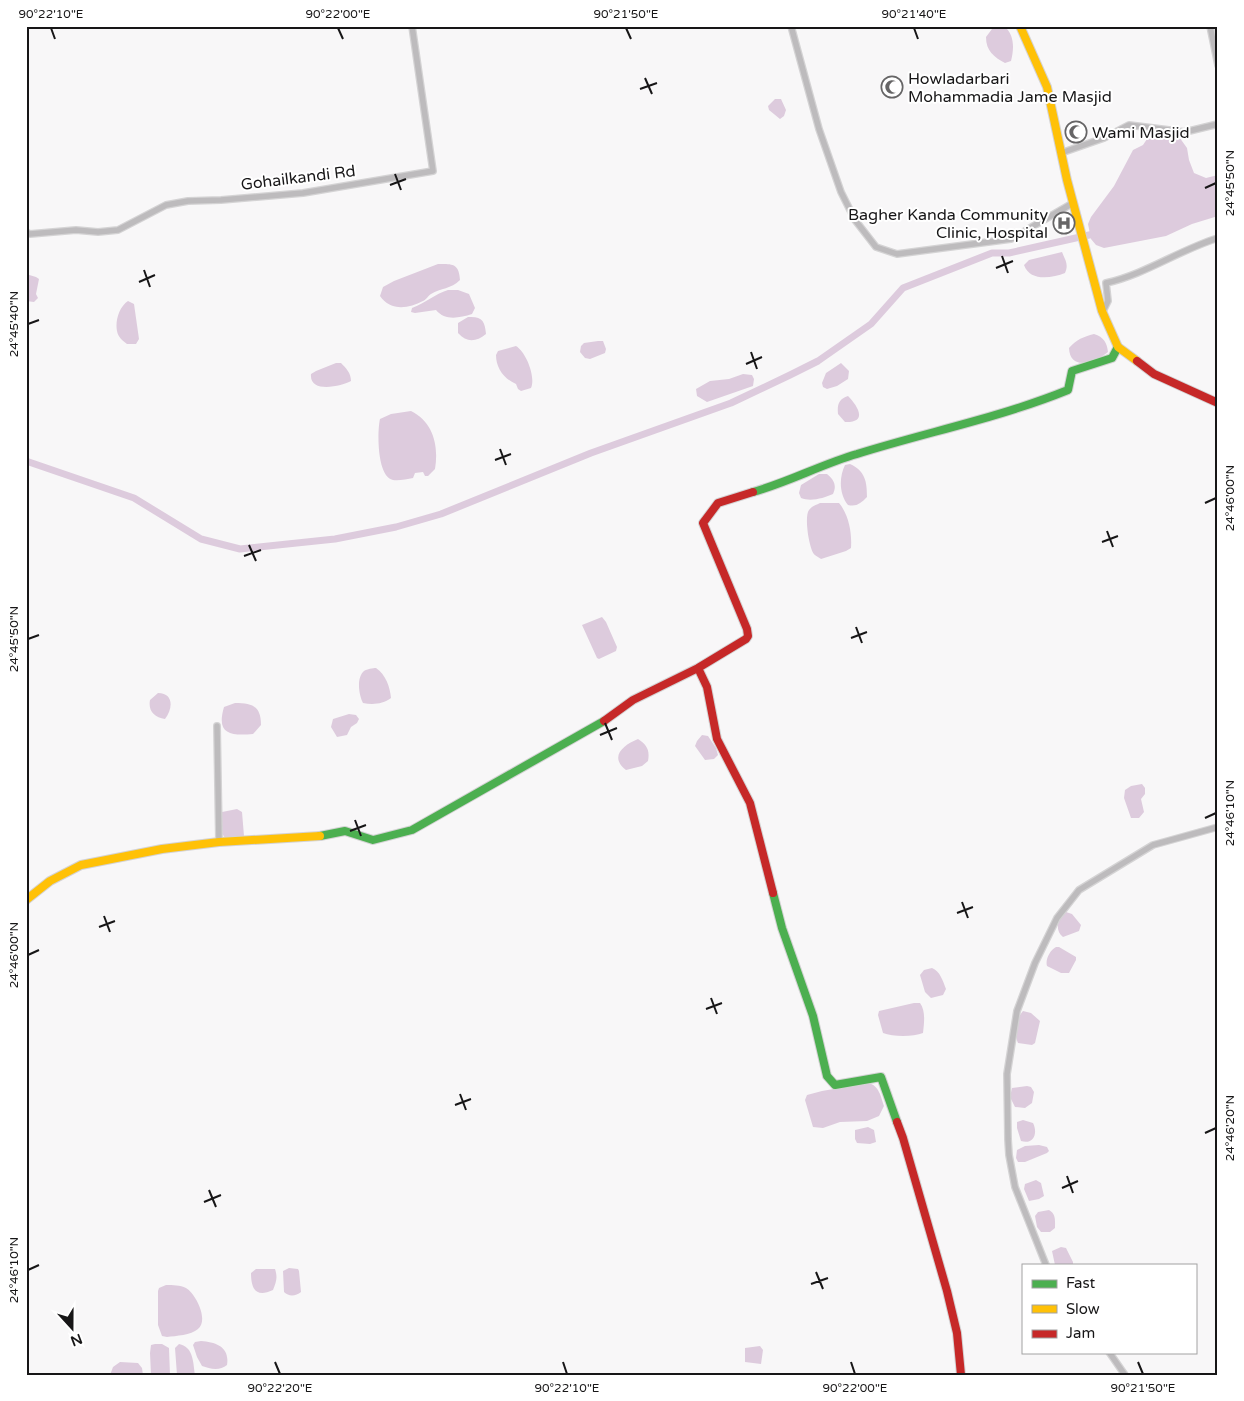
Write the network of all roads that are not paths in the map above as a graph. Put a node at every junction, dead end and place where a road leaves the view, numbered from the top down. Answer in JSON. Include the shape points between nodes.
{"nodes":[{"id":1,"x":412,"y":26,"type":"edge"},
{"id":2,"x":791,"y":26,"type":"edge"},
{"id":3,"x":1020,"y":26,"type":"edge"},
{"id":4,"x":1210,"y":26,"type":"edge"},
{"id":5,"x":1218,"y":65,"type":"edge"},
{"id":6,"x":1218,"y":124,"type":"edge"},
{"id":7,"x":1061,"y":153,"type":"junction"},
{"id":8,"x":1073,"y":203,"type":"junction"},
{"id":9,"x":26,"y":232,"type":"edge"},
{"id":10,"x":1218,"y":238,"type":"edge"},
{"id":11,"x":1102,"y":312,"type":"junction"},
{"id":12,"x":1118,"y":347,"type":"junction"},
{"id":13,"x":1218,"y":403,"type":"edge"},
{"id":14,"x":698,"y":668,"type":"junction"},
{"id":15,"x":217,"y":726,"type":"dead end"},
{"id":16,"x":1218,"y":827,"type":"edge"},
{"id":17,"x":219,"y":842,"type":"junction"},
{"id":18,"x":26,"y":900,"type":"edge"},
{"id":19,"x":1046,"y":1264,"type":"edge"},
{"id":20,"x":1110,"y":1354,"type":"edge"},
{"id":21,"x":961,"y":1375,"type":"edge"},
{"id":22,"x":1125,"y":1375,"type":"edge"}],
"edges":[{"from":1,"to":9,"type":"street","name":"Gohailkandi Rd","via":[[433,171],[303,194],[166,205],[118,230]]},
{"from":2,"to":8,"type":"street","via":[[819,129],[841,192],[855,220],[876,247],[897,254],[1012,239]]},
{"from":3,"to":7,"type":"main road","via":[[1047,87]]},
{"from":4,"to":5,"type":"street"},
{"from":6,"to":7,"type":"street","via":[[1185,132],[1128,125],[1104,138]]},
{"from":7,"to":8,"type":"main road"},
{"from":8,"to":11,"type":"main road"},
{"from":10,"to":11,"type":"street","via":[[1141,272],[1106,283],[1108,300]]},
{"from":11,"to":12,"type":"main road"},
{"from":12,"to":13,"type":"main road","via":[[1154,374]]},
{"from":12,"to":14,"type":"main road","via":[[1112,358],[1072,371],[1068,390],[1036,403],[855,454],[774,486],[718,503],[703,523],[748,636]]},
{"from":14,"to":17,"type":"main road","via":[[633,700],[602,722],[412,830],[373,840],[345,831],[314,837]]},
{"from":14,"to":21,"type":"main road","via":[[707,687],[717,739],[750,803],[782,928],[813,1016],[828,1076],[835,1085],[881,1077],[903,1138],[947,1291],[957,1333]]},
{"from":15,"to":17,"type":"street"},
{"from":16,"to":19,"type":"street","via":[[1153,845],[1079,890],[1057,918],[1035,962],[1017,1011],[1007,1074],[1008,1139],[1015,1187]]},
{"from":17,"to":18,"type":"main road","via":[[81,865],[50,881]]},
{"from":20,"to":22,"type":"street"}]}
